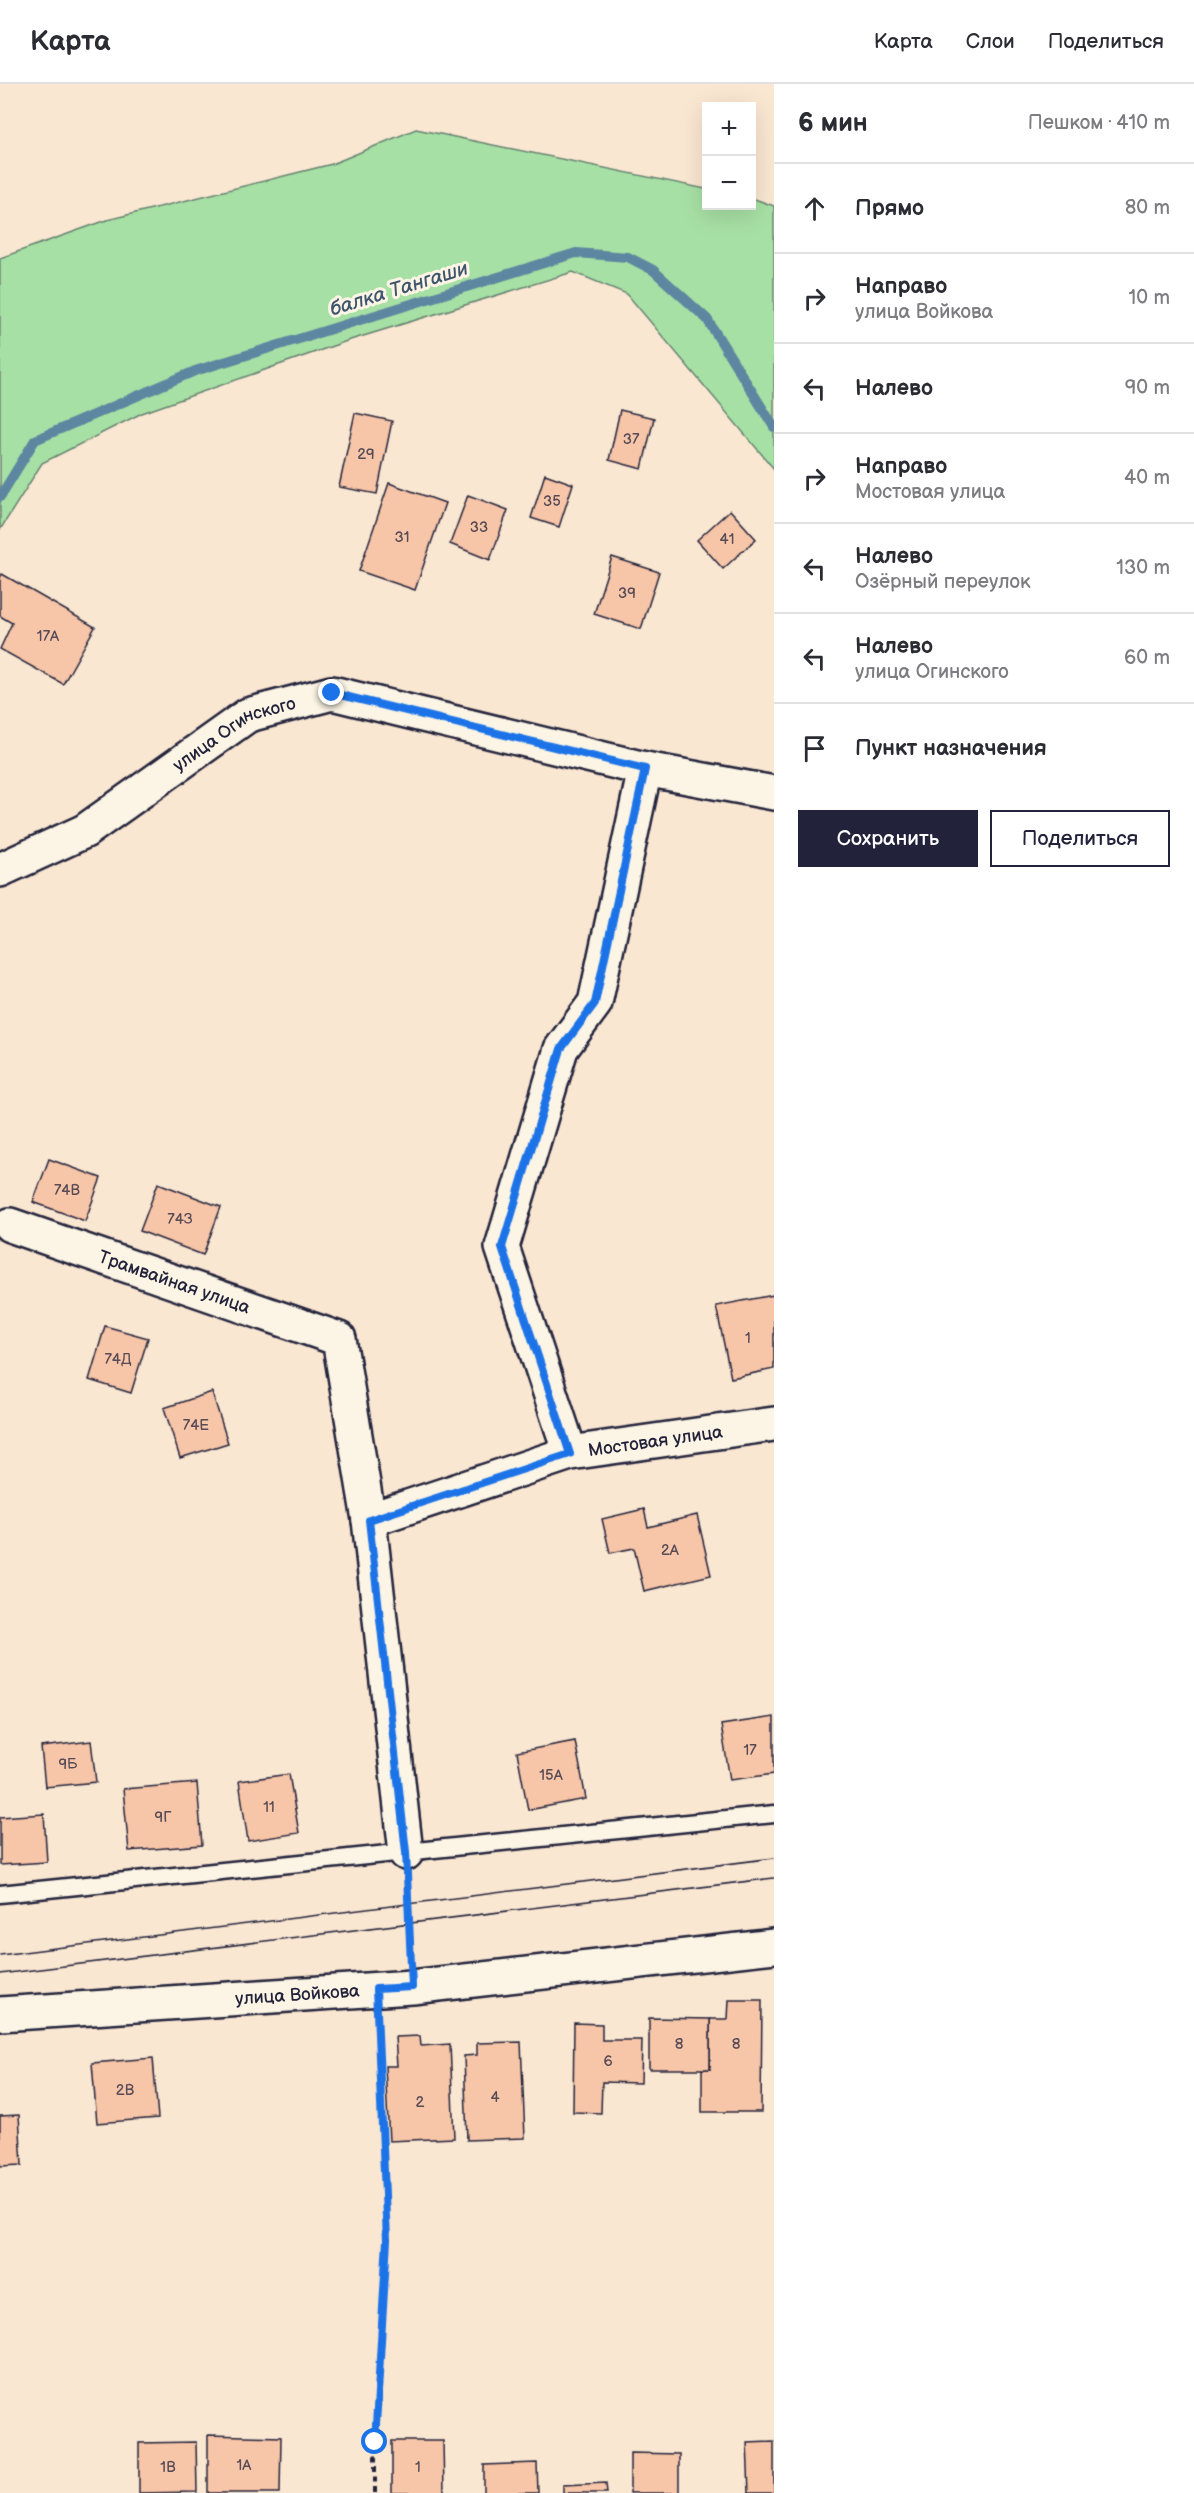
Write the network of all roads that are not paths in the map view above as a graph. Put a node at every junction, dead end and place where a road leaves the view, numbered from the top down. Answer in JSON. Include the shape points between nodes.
{"nodes":[{"id":1,"x":645,"y":769,"type":"junction"},
{"id":2,"x":774,"y":793,"type":"edge"},
{"id":3,"x":0,"y":870,"type":"edge"},
{"id":4,"x":10,"y":1225,"type":"dead end"},
{"id":5,"x":774,"y":1424,"type":"edge"},
{"id":6,"x":570,"y":1454,"type":"junction"},
{"id":7,"x":369,"y":1520,"type":"junction"},
{"id":8,"x":774,"y":1814,"type":"edge"},
{"id":9,"x":406,"y":1852,"type":"junction"},
{"id":10,"x":0,"y":1894,"type":"edge"},
{"id":11,"x":774,"y":1946,"type":"edge"},
{"id":12,"x":0,"y":2014,"type":"edge"}],
"edges":[{"from":1,"to":2,"type":"street","name":"улица Огинского"},
{"from":1,"to":3,"type":"street","name":"улица Огинского","via":[[332,693],[248,716],[85,831]]},
{"from":1,"to":6,"type":"street","via":[[595,1003],[561,1049],[502,1247]]},
{"from":4,"to":7,"type":"street","name":"Трамвайная улица","via":[[339,1339]]},
{"from":5,"to":6,"type":"street","name":"Мостовая улица"},
{"from":6,"to":7,"type":"street","name":"Мостовая улица"},
{"from":7,"to":9,"type":"street"},
{"from":8,"to":9,"type":"lane"},
{"from":9,"to":10,"type":"lane"},
{"from":11,"to":12,"type":"street","name":"улица Войкова","via":[[412,1987]]}]}
